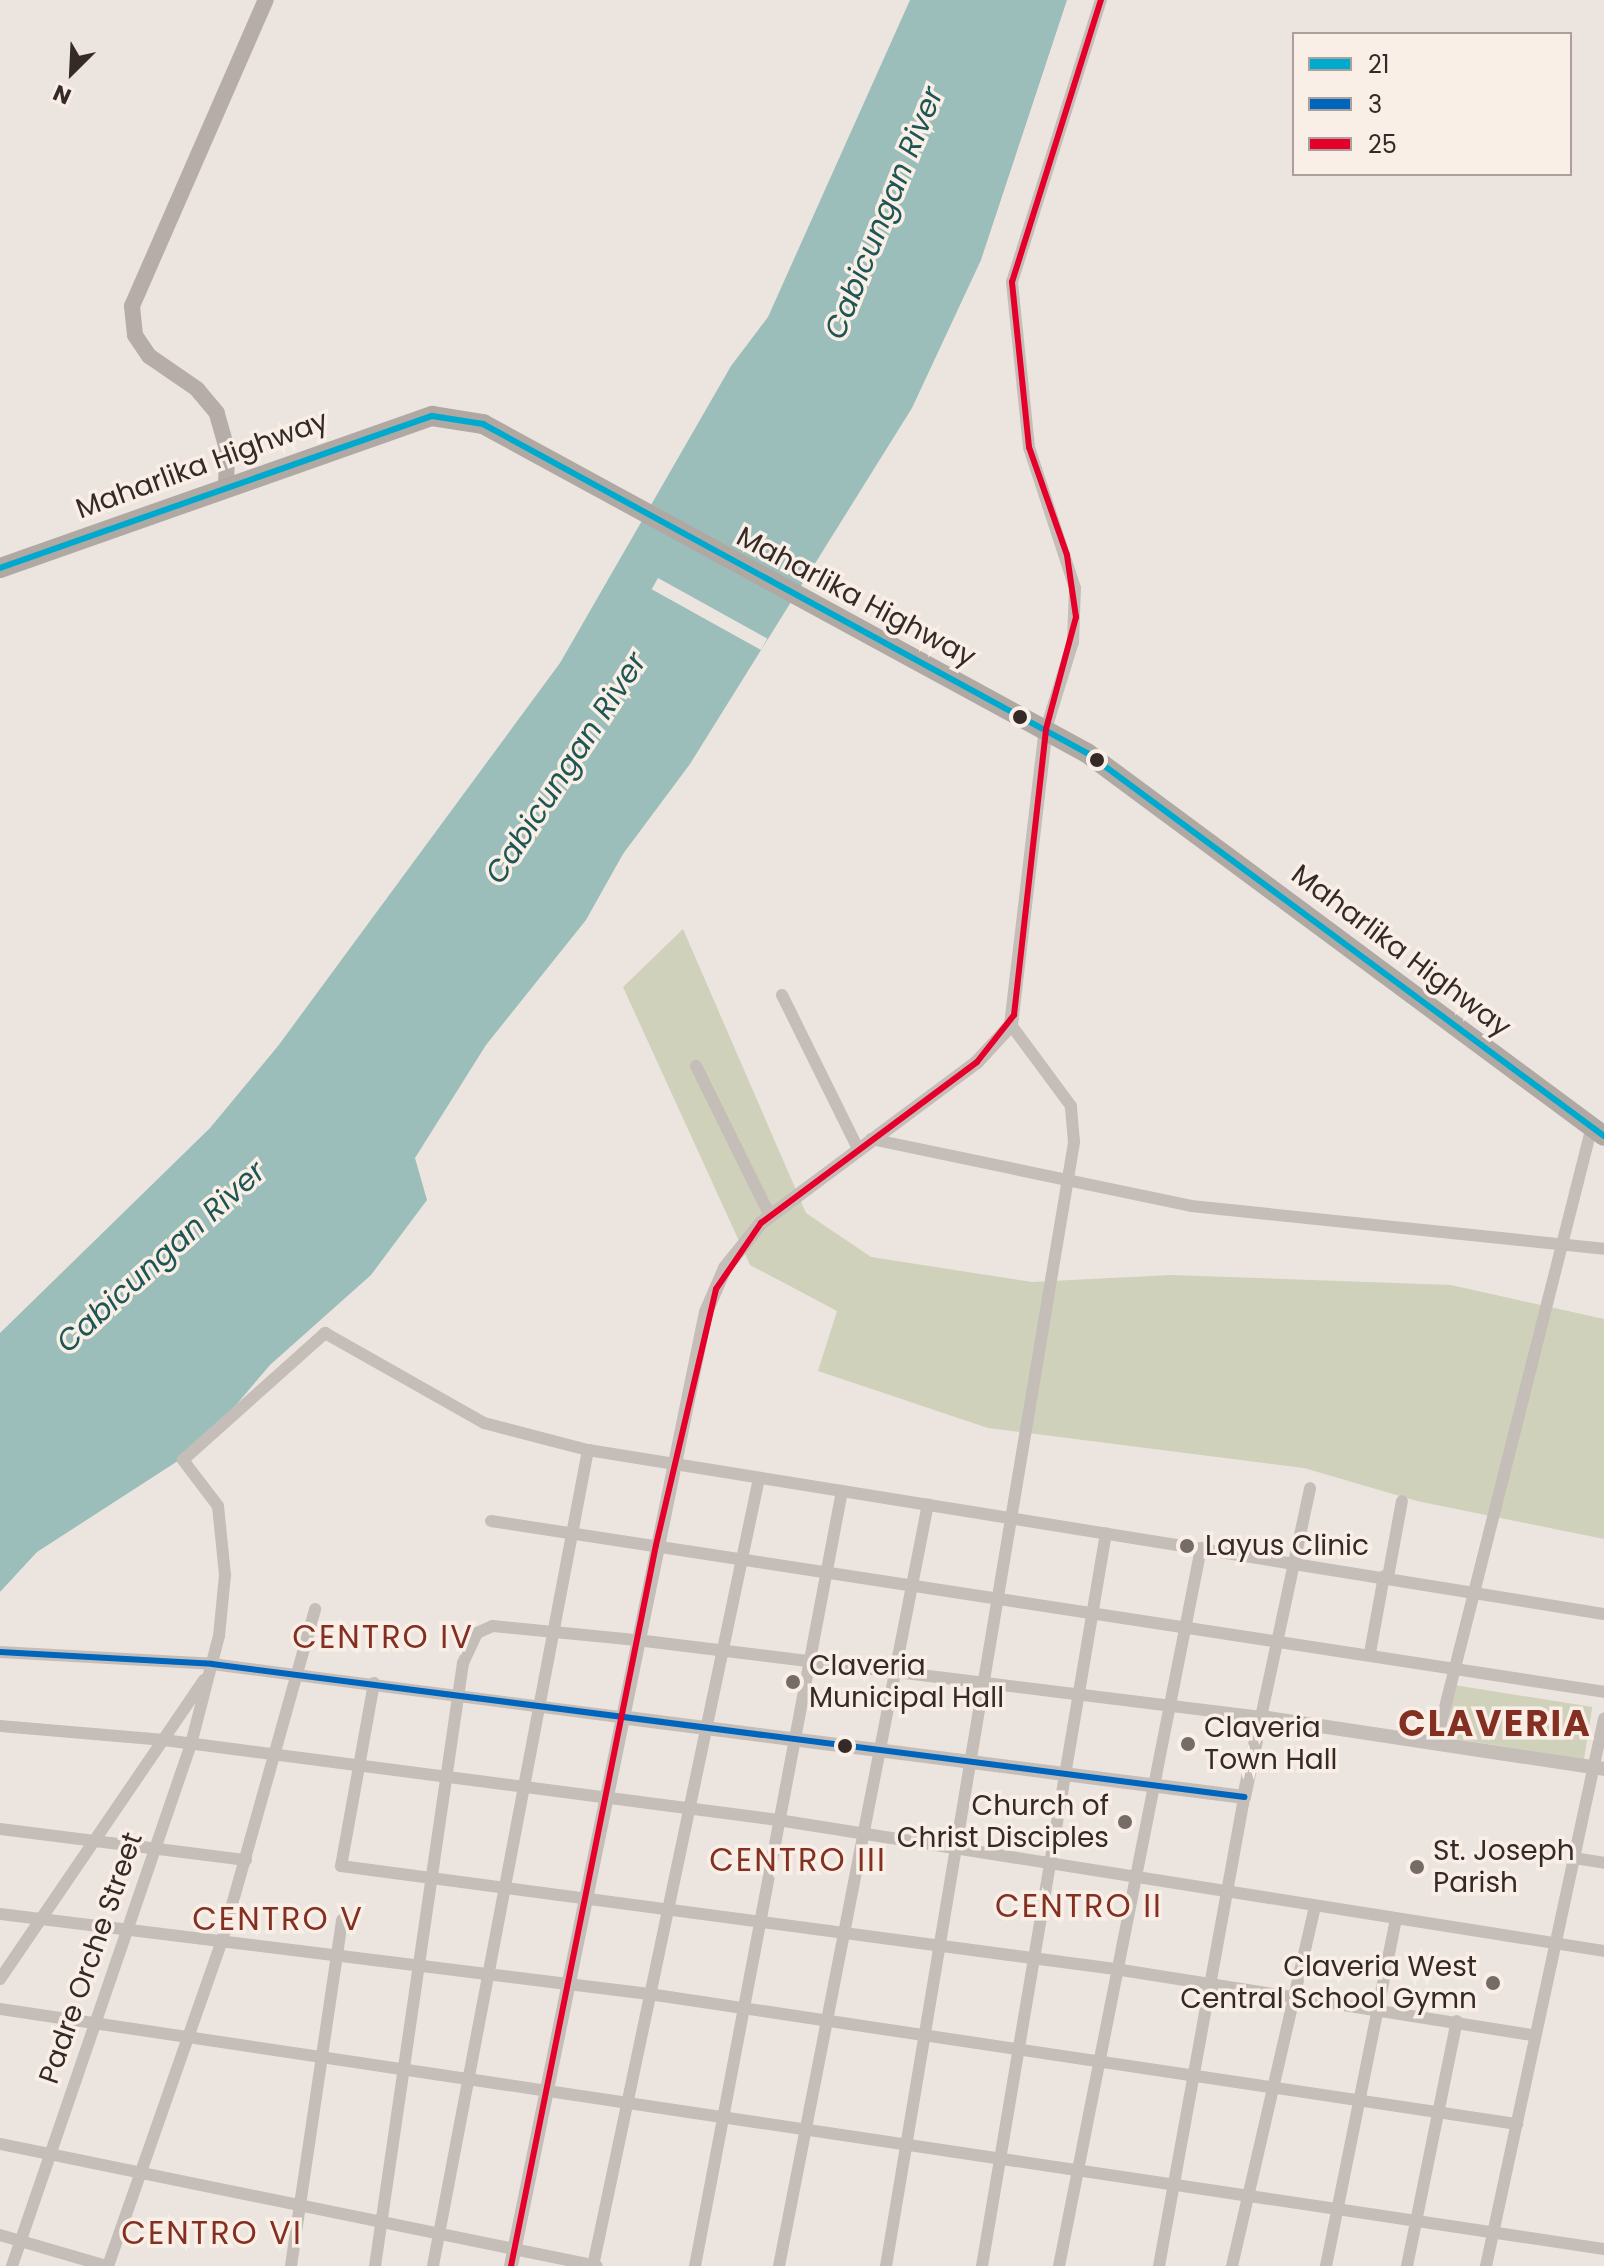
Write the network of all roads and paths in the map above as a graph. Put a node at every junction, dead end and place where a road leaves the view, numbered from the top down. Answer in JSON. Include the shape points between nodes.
{"nodes":[{"id":1,"x":266,"y":0,"type":"edge"},
{"id":2,"x":1101,"y":0,"type":"edge"},
{"id":3,"x":226,"y":490,"type":"junction"},
{"id":4,"x":0,"y":568,"type":"edge"},
{"id":5,"x":1046,"y":729,"type":"junction"},
{"id":6,"x":782,"y":995,"type":"dead end"},
{"id":7,"x":1011,"y":1025,"type":"junction"},
{"id":8,"x":696,"y":1066,"type":"dead end"},
{"id":9,"x":1598,"y":1131,"type":"edge"},
{"id":10,"x":871,"y":1139,"type":"junction"},
{"id":11,"x":858,"y":1149,"type":"junction"},
{"id":12,"x":1068,"y":1182,"type":"junction"},
{"id":13,"x":770,"y":1216,"type":"junction"},
{"id":14,"x":1564,"y":1242,"type":"junction"},
{"id":15,"x":1604,"y":1249,"type":"edge"},
{"id":16,"x":588,"y":1450,"type":"junction"},
{"id":17,"x":675,"y":1465,"type":"junction"},
{"id":18,"x":759,"y":1478,"type":"junction"},
{"id":19,"x":1310,"y":1488,"type":"dead end"},
{"id":20,"x":842,"y":1491,"type":"junction"},
{"id":21,"x":1402,"y":1501,"type":"dead end"},
{"id":22,"x":928,"y":1504,"type":"junction"},
{"id":23,"x":1013,"y":1519,"type":"junction"},
{"id":24,"x":491,"y":1521,"type":"dead end"},
{"id":25,"x":574,"y":1531,"type":"junction"},
{"id":26,"x":1106,"y":1533,"type":"junction"},
{"id":27,"x":656,"y":1545,"type":"junction"},
{"id":28,"x":1201,"y":1548,"type":"junction"},
{"id":29,"x":741,"y":1557,"type":"junction"},
{"id":30,"x":1294,"y":1562,"type":"junction"},
{"id":31,"x":827,"y":1570,"type":"junction"},
{"id":32,"x":1386,"y":1576,"type":"junction"},
{"id":33,"x":915,"y":1582,"type":"junction"},
{"id":34,"x":1475,"y":1591,"type":"junction"},
{"id":35,"x":1000,"y":1596,"type":"junction"},
{"id":36,"x":315,"y":1609,"type":"dead end"},
{"id":37,"x":1093,"y":1611,"type":"junction"},
{"id":38,"x":1604,"y":1614,"type":"edge"},
{"id":39,"x":1185,"y":1626,"type":"junction"},
{"id":40,"x":554,"y":1631,"type":"junction"},
{"id":41,"x":637,"y":1640,"type":"junction"},
{"id":42,"x":1275,"y":1641,"type":"junction"},
{"id":43,"x":722,"y":1651,"type":"junction"},
{"id":44,"x":0,"y":1652,"type":"edge"},
{"id":45,"x":1370,"y":1653,"type":"junction"},
{"id":46,"x":811,"y":1661,"type":"junction"},
{"id":47,"x":212,"y":1668,"type":"junction"},
{"id":48,"x":1455,"y":1669,"type":"junction"},
{"id":49,"x":896,"y":1670,"type":"junction"},
{"id":50,"x":300,"y":1675,"type":"junction"},
{"id":51,"x":985,"y":1681,"type":"junction"},
{"id":52,"x":374,"y":1683,"type":"junction"},
{"id":53,"x":1077,"y":1691,"type":"junction"},
{"id":54,"x":1604,"y":1692,"type":"edge"},
{"id":55,"x":461,"y":1694,"type":"junction"},
{"id":56,"x":1170,"y":1703,"type":"junction"},
{"id":57,"x":540,"y":1705,"type":"junction"},
{"id":58,"x":620,"y":1717,"type":"junction"},
{"id":59,"x":1261,"y":1717,"type":"junction"},
{"id":60,"x":1604,"y":1719,"type":"edge"},
{"id":61,"x":0,"y":1726,"type":"edge"},
{"id":62,"x":704,"y":1728,"type":"junction"},
{"id":63,"x":794,"y":1737,"type":"junction"},
{"id":64,"x":164,"y":1740,"type":"junction"},
{"id":65,"x":1436,"y":1743,"type":"junction"},
{"id":66,"x":191,"y":1744,"type":"junction"},
{"id":67,"x":878,"y":1747,"type":"junction"},
{"id":68,"x":278,"y":1757,"type":"junction"},
{"id":69,"x":973,"y":1758,"type":"junction"},
{"id":70,"x":358,"y":1767,"type":"junction"},
{"id":71,"x":1598,"y":1768,"type":"edge"},
{"id":72,"x":1064,"y":1770,"type":"junction"},
{"id":73,"x":449,"y":1778,"type":"junction"},
{"id":74,"x":1156,"y":1782,"type":"junction"},
{"id":75,"x":524,"y":1788,"type":"junction"},
{"id":76,"x":1244,"y":1797,"type":"junction"},
{"id":77,"x":605,"y":1798,"type":"junction"},
{"id":78,"x":688,"y":1811,"type":"junction"},
{"id":79,"x":778,"y":1820,"type":"junction"},
{"id":80,"x":0,"y":1829,"type":"edge"},
{"id":81,"x":863,"y":1832,"type":"junction"},
{"id":82,"x":93,"y":1840,"type":"junction"},
{"id":83,"x":153,"y":1847,"type":"junction"},
{"id":84,"x":956,"y":1848,"type":"junction"},
{"id":85,"x":1574,"y":1858,"type":"junction"},
{"id":86,"x":246,"y":1860,"type":"junction"},
{"id":87,"x":1051,"y":1863,"type":"junction"},
{"id":88,"x":1604,"y":1863,"type":"edge"},
{"id":89,"x":1137,"y":1876,"type":"junction"},
{"id":90,"x":433,"y":1880,"type":"junction"},
{"id":91,"x":506,"y":1889,"type":"junction"},
{"id":92,"x":1228,"y":1892,"type":"junction"},
{"id":93,"x":585,"y":1900,"type":"junction"},
{"id":94,"x":1315,"y":1907,"type":"junction"},
{"id":95,"x":666,"y":1910,"type":"junction"},
{"id":96,"x":0,"y":1914,"type":"edge"},
{"id":97,"x":43,"y":1917,"type":"junction"},
{"id":98,"x":1396,"y":1919,"type":"junction"},
{"id":99,"x":342,"y":1920,"type":"dead end"},
{"id":100,"x":757,"y":1923,"type":"junction"},
{"id":101,"x":125,"y":1929,"type":"junction"},
{"id":102,"x":843,"y":1934,"type":"junction"},
{"id":103,"x":221,"y":1944,"type":"junction"},
{"id":104,"x":1553,"y":1944,"type":"junction"},
{"id":105,"x":938,"y":1946,"type":"junction"},
{"id":106,"x":1604,"y":1951,"type":"edge"},
{"id":107,"x":337,"y":1957,"type":"junction"},
{"id":108,"x":1035,"y":1958,"type":"junction"},
{"id":109,"x":419,"y":1965,"type":"junction"},
{"id":110,"x":1115,"y":1969,"type":"junction"},
{"id":111,"x":490,"y":1974,"type":"junction"},
{"id":112,"x":0,"y":1979,"type":"edge"},
{"id":113,"x":570,"y":1984,"type":"junction"},
{"id":114,"x":1211,"y":1985,"type":"junction"},
{"id":115,"x":649,"y":1994,"type":"junction"},
{"id":116,"x":1294,"y":1998,"type":"junction"},
{"id":117,"x":0,"y":2009,"type":"edge"},
{"id":118,"x":1376,"y":2010,"type":"junction"},
{"id":119,"x":742,"y":2012,"type":"junction"},
{"id":120,"x":96,"y":2020,"type":"junction"},
{"id":121,"x":826,"y":2021,"type":"junction"},
{"id":122,"x":1457,"y":2021,"type":"junction"},
{"id":123,"x":923,"y":2035,"type":"junction"},
{"id":124,"x":1534,"y":2035,"type":"junction"},
{"id":125,"x":189,"y":2036,"type":"junction"},
{"id":126,"x":1020,"y":2049,"type":"junction"},
{"id":127,"x":324,"y":2054,"type":"junction"},
{"id":128,"x":1097,"y":2060,"type":"junction"},
{"id":129,"x":403,"y":2067,"type":"junction"},
{"id":130,"x":1194,"y":2075,"type":"junction"},
{"id":131,"x":471,"y":2079,"type":"junction"},
{"id":132,"x":1275,"y":2088,"type":"junction"},
{"id":133,"x":548,"y":2090,"type":"junction"},
{"id":134,"x":1358,"y":2098,"type":"junction"},
{"id":135,"x":625,"y":2102,"type":"junction"},
{"id":136,"x":1442,"y":2109,"type":"junction"},
{"id":137,"x":723,"y":2116,"type":"junction"},
{"id":138,"x":1517,"y":2124,"type":"junction"},
{"id":139,"x":804,"y":2130,"type":"junction"},
{"id":140,"x":906,"y":2143,"type":"junction"},
{"id":141,"x":0,"y":2144,"type":"edge"},
{"id":142,"x":51,"y":2153,"type":"junction"},
{"id":143,"x":999,"y":2157,"type":"junction"},
{"id":144,"x":1079,"y":2168,"type":"junction"},
{"id":145,"x":142,"y":2173,"type":"junction"},
{"id":146,"x":1175,"y":2184,"type":"junction"},
{"id":147,"x":1250,"y":2193,"type":"junction"},
{"id":148,"x":300,"y":2208,"type":"junction"},
{"id":149,"x":1336,"y":2208,"type":"junction"},
{"id":150,"x":1417,"y":2221,"type":"junction"},
{"id":151,"x":382,"y":2223,"type":"junction"},
{"id":152,"x":0,"y":2235,"type":"edge"},
{"id":153,"x":438,"y":2235,"type":"junction"},
{"id":154,"x":1492,"y":2235,"type":"junction"},
{"id":155,"x":20,"y":2240,"type":"junction"},
{"id":156,"x":1604,"y":2249,"type":"edge"},
{"id":157,"x":513,"y":2250,"type":"junction"},
{"id":158,"x":12,"y":2266,"type":"edge"},
{"id":159,"x":107,"y":2266,"type":"edge"},
{"id":160,"x":291,"y":2266,"type":"edge"},
{"id":161,"x":375,"y":2266,"type":"edge"},
{"id":162,"x":433,"y":2266,"type":"edge"},
{"id":163,"x":511,"y":2266,"type":"edge"},
{"id":164,"x":594,"y":2266,"type":"edge"},
{"id":165,"x":695,"y":2266,"type":"edge"},
{"id":166,"x":779,"y":2266,"type":"edge"},
{"id":167,"x":886,"y":2266,"type":"edge"},
{"id":168,"x":982,"y":2266,"type":"edge"},
{"id":169,"x":1059,"y":2266,"type":"edge"},
{"id":170,"x":1159,"y":2266,"type":"edge"},
{"id":171,"x":1232,"y":2266,"type":"edge"},
{"id":172,"x":1326,"y":2266,"type":"edge"},
{"id":173,"x":1407,"y":2266,"type":"edge"},
{"id":174,"x":1486,"y":2266,"type":"edge"}],
"edges":[{"from":1,"to":3,"type":"main road","via":[[132,306],[135,335],[149,356],[197,389],[217,413],[227,449]]},
{"from":2,"to":5,"type":"street","via":[[1012,282],[1029,447],[1075,588],[1073,642]]},
{"from":3,"to":4,"type":"highway","name":"Maharlika Highway"},
{"from":3,"to":5,"type":"highway","name":"Maharlika Highway","via":[[432,416],[491,428],[641,515]]},
{"from":5,"to":7,"type":"street"},
{"from":5,"to":9,"type":"highway","name":"Maharlika Highway"},
{"from":6,"to":11,"type":"street"},
{"from":7,"to":10,"type":"street","via":[[977,1062]]},
{"from":7,"to":12,"type":"street","via":[[1073,1111]]},
{"from":8,"to":13,"type":"street"},
{"from":9,"to":14,"type":"street"},
{"from":10,"to":11,"type":"street"},
{"from":10,"to":12,"type":"street"},
{"from":11,"to":13,"type":"street"},
{"from":12,"to":14,"type":"street","via":[[1210,1209]]},
{"from":12,"to":23,"type":"street"},
{"from":13,"to":17,"type":"street","via":[[725,1268],[706,1312]]},
{"from":14,"to":15,"type":"street"},
{"from":14,"to":34,"type":"street"},
{"from":16,"to":17,"type":"street"},
{"from":16,"to":25,"type":"street"},
{"from":16,"to":47,"type":"street","name":"Padre Orche Street","via":[[497,1429],[381,1359],[319,1334],[183,1460],[211,1488],[224,1539]]},
{"from":17,"to":18,"type":"street"},
{"from":17,"to":27,"type":"street"},
{"from":18,"to":20,"type":"street"},
{"from":18,"to":29,"type":"street"},
{"from":19,"to":30,"type":"street"},
{"from":20,"to":22,"type":"street"},
{"from":20,"to":31,"type":"street"},
{"from":21,"to":32,"type":"street"},
{"from":22,"to":23,"type":"street"},
{"from":22,"to":33,"type":"street"},
{"from":23,"to":26,"type":"street"},
{"from":23,"to":35,"type":"street"},
{"from":24,"to":25,"type":"street"},
{"from":25,"to":27,"type":"street"},
{"from":25,"to":40,"type":"street"},
{"from":26,"to":28,"type":"street"},
{"from":26,"to":37,"type":"street"},
{"from":27,"to":29,"type":"street"},
{"from":27,"to":41,"type":"street"},
{"from":28,"to":30,"type":"street"},
{"from":28,"to":39,"type":"street"},
{"from":29,"to":31,"type":"street"},
{"from":29,"to":43,"type":"street"},
{"from":30,"to":32,"type":"street"},
{"from":30,"to":42,"type":"street"},
{"from":31,"to":33,"type":"street"},
{"from":31,"to":46,"type":"street"},
{"from":32,"to":34,"type":"street"},
{"from":32,"to":45,"type":"street"},
{"from":33,"to":35,"type":"street"},
{"from":33,"to":49,"type":"street"},
{"from":34,"to":38,"type":"street"},
{"from":34,"to":48,"type":"street"},
{"from":35,"to":37,"type":"street"},
{"from":35,"to":51,"type":"street"},
{"from":36,"to":50,"type":"street"},
{"from":37,"to":39,"type":"street"},
{"from":37,"to":53,"type":"street"},
{"from":39,"to":42,"type":"street"},
{"from":39,"to":56,"type":"street"},
{"from":40,"to":41,"type":"street"},
{"from":40,"to":55,"type":"street","via":[[481,1630],[465,1654]]},
{"from":40,"to":57,"type":"street"},
{"from":41,"to":43,"type":"street"},
{"from":41,"to":58,"type":"street"},
{"from":42,"to":45,"type":"street"},
{"from":42,"to":59,"type":"street"},
{"from":43,"to":46,"type":"street"},
{"from":43,"to":62,"type":"street"},
{"from":44,"to":47,"type":"street"},
{"from":45,"to":48,"type":"street"},
{"from":46,"to":49,"type":"street"},
{"from":46,"to":63,"type":"street"},
{"from":47,"to":50,"type":"street"},
{"from":47,"to":64,"type":"street"},
{"from":47,"to":66,"type":"street","name":"Padre Orche Street"},
{"from":48,"to":54,"type":"street"},
{"from":48,"to":65,"type":"street"},
{"from":49,"to":51,"type":"street"},
{"from":49,"to":67,"type":"street"},
{"from":50,"to":52,"type":"street"},
{"from":50,"to":68,"type":"street"},
{"from":51,"to":53,"type":"street"},
{"from":51,"to":69,"type":"street"},
{"from":52,"to":55,"type":"street"},
{"from":52,"to":70,"type":"street"},
{"from":53,"to":56,"type":"street"},
{"from":53,"to":72,"type":"street"},
{"from":55,"to":57,"type":"street"},
{"from":55,"to":73,"type":"street"},
{"from":56,"to":59,"type":"street"},
{"from":56,"to":74,"type":"street"},
{"from":57,"to":58,"type":"street"},
{"from":57,"to":75,"type":"street"},
{"from":58,"to":62,"type":"street"},
{"from":58,"to":77,"type":"street"},
{"from":59,"to":65,"type":"street"},
{"from":59,"to":76,"type":"street"},
{"from":60,"to":71,"type":"street"},
{"from":61,"to":64,"type":"street"},
{"from":62,"to":63,"type":"street"},
{"from":62,"to":78,"type":"street"},
{"from":63,"to":67,"type":"street"},
{"from":63,"to":79,"type":"street"},
{"from":64,"to":66,"type":"street"},
{"from":64,"to":82,"type":"street"},
{"from":65,"to":71,"type":"street"},
{"from":66,"to":68,"type":"street"},
{"from":66,"to":83,"type":"street","name":"Padre Orche Street"},
{"from":67,"to":69,"type":"street"},
{"from":67,"to":81,"type":"street"},
{"from":68,"to":70,"type":"street"},
{"from":68,"to":86,"type":"street"},
{"from":69,"to":72,"type":"street"},
{"from":69,"to":84,"type":"street"},
{"from":70,"to":73,"type":"street"},
{"from":70,"to":90,"type":"street","via":[[341,1866]]},
{"from":71,"to":85,"type":"street"},
{"from":72,"to":74,"type":"street"},
{"from":72,"to":87,"type":"street"},
{"from":73,"to":75,"type":"street"},
{"from":73,"to":90,"type":"street"},
{"from":74,"to":76,"type":"street"},
{"from":74,"to":89,"type":"street"},
{"from":75,"to":77,"type":"street"},
{"from":75,"to":91,"type":"street"},
{"from":76,"to":92,"type":"street"},
{"from":77,"to":78,"type":"street"},
{"from":77,"to":93,"type":"street"},
{"from":78,"to":79,"type":"street"},
{"from":78,"to":95,"type":"street"},
{"from":79,"to":81,"type":"street"},
{"from":79,"to":100,"type":"street"},
{"from":80,"to":82,"type":"street"},
{"from":81,"to":84,"type":"street"},
{"from":81,"to":102,"type":"street"},
{"from":82,"to":83,"type":"street"},
{"from":82,"to":97,"type":"street"},
{"from":83,"to":86,"type":"street"},
{"from":83,"to":101,"type":"street","name":"Padre Orche Street"},
{"from":84,"to":87,"type":"street"},
{"from":84,"to":105,"type":"street"},
{"from":85,"to":88,"type":"street"},
{"from":85,"to":104,"type":"street"},
{"from":86,"to":103,"type":"street"},
{"from":87,"to":89,"type":"street"},
{"from":87,"to":108,"type":"street"},
{"from":89,"to":92,"type":"street"},
{"from":89,"to":110,"type":"street"},
{"from":90,"to":91,"type":"street"},
{"from":90,"to":109,"type":"street"},
{"from":91,"to":93,"type":"street"},
{"from":91,"to":111,"type":"street"},
{"from":92,"to":94,"type":"street"},
{"from":92,"to":114,"type":"street"},
{"from":93,"to":95,"type":"street"},
{"from":93,"to":113,"type":"street"},
{"from":94,"to":98,"type":"street"},
{"from":94,"to":116,"type":"street"},
{"from":95,"to":100,"type":"street"},
{"from":95,"to":115,"type":"street"},
{"from":96,"to":97,"type":"street"},
{"from":97,"to":101,"type":"street"},
{"from":97,"to":112,"type":"street"},
{"from":98,"to":104,"type":"street"},
{"from":98,"to":118,"type":"street"},
{"from":99,"to":107,"type":"street"},
{"from":100,"to":102,"type":"street"},
{"from":100,"to":119,"type":"street"},
{"from":101,"to":103,"type":"street"},
{"from":101,"to":120,"type":"street","name":"Padre Orche Street"},
{"from":102,"to":105,"type":"street"},
{"from":102,"to":121,"type":"street"},
{"from":103,"to":107,"type":"street"},
{"from":103,"to":125,"type":"street"},
{"from":104,"to":106,"type":"street"},
{"from":104,"to":124,"type":"street"},
{"from":105,"to":108,"type":"street"},
{"from":105,"to":123,"type":"street"},
{"from":107,"to":109,"type":"street"},
{"from":107,"to":127,"type":"street"},
{"from":108,"to":110,"type":"street"},
{"from":108,"to":126,"type":"street"},
{"from":109,"to":111,"type":"street"},
{"from":109,"to":129,"type":"street"},
{"from":110,"to":114,"type":"street"},
{"from":110,"to":128,"type":"street"},
{"from":111,"to":113,"type":"street"},
{"from":111,"to":131,"type":"street"},
{"from":113,"to":115,"type":"street"},
{"from":113,"to":133,"type":"street"},
{"from":114,"to":116,"type":"street"},
{"from":114,"to":130,"type":"street"},
{"from":115,"to":119,"type":"street"},
{"from":115,"to":135,"type":"street"},
{"from":116,"to":118,"type":"street"},
{"from":116,"to":132,"type":"street"},
{"from":117,"to":120,"type":"street"},
{"from":118,"to":122,"type":"street"},
{"from":118,"to":134,"type":"street"},
{"from":119,"to":121,"type":"street"},
{"from":119,"to":137,"type":"street"},
{"from":120,"to":125,"type":"street"},
{"from":120,"to":142,"type":"street","name":"Padre Orche Street"},
{"from":121,"to":123,"type":"street"},
{"from":121,"to":139,"type":"street"},
{"from":122,"to":124,"type":"street"},
{"from":122,"to":136,"type":"street"},
{"from":123,"to":126,"type":"street"},
{"from":123,"to":140,"type":"street"},
{"from":124,"to":138,"type":"street"},
{"from":125,"to":127,"type":"street"},
{"from":125,"to":145,"type":"street"},
{"from":126,"to":128,"type":"street"},
{"from":126,"to":143,"type":"street"},
{"from":127,"to":129,"type":"street"},
{"from":127,"to":148,"type":"street"},
{"from":128,"to":130,"type":"street"},
{"from":128,"to":144,"type":"street"},
{"from":129,"to":131,"type":"street"},
{"from":129,"to":151,"type":"street"},
{"from":130,"to":132,"type":"street"},
{"from":130,"to":146,"type":"street"},
{"from":131,"to":133,"type":"street"},
{"from":131,"to":153,"type":"street"},
{"from":132,"to":134,"type":"street"},
{"from":132,"to":147,"type":"street"},
{"from":133,"to":135,"type":"street"},
{"from":133,"to":157,"type":"street"},
{"from":134,"to":136,"type":"street"},
{"from":134,"to":149,"type":"street"},
{"from":135,"to":137,"type":"street"},
{"from":135,"to":164,"type":"street"},
{"from":136,"to":138,"type":"street"},
{"from":136,"to":150,"type":"street"},
{"from":137,"to":139,"type":"street"},
{"from":137,"to":165,"type":"street"},
{"from":138,"to":154,"type":"street"},
{"from":139,"to":140,"type":"street"},
{"from":139,"to":166,"type":"street"},
{"from":140,"to":143,"type":"street"},
{"from":140,"to":167,"type":"street"},
{"from":141,"to":142,"type":"street"},
{"from":142,"to":145,"type":"street"},
{"from":142,"to":155,"type":"street","name":"Padre Orche Street"},
{"from":143,"to":144,"type":"street"},
{"from":143,"to":168,"type":"street"},
{"from":144,"to":146,"type":"street"},
{"from":144,"to":169,"type":"street"},
{"from":145,"to":148,"type":"street"},
{"from":145,"to":159,"type":"street"},
{"from":146,"to":147,"type":"street"},
{"from":146,"to":170,"type":"street"},
{"from":147,"to":149,"type":"street"},
{"from":147,"to":171,"type":"street"},
{"from":148,"to":151,"type":"street"},
{"from":148,"to":160,"type":"street"},
{"from":149,"to":150,"type":"street"},
{"from":149,"to":172,"type":"street"},
{"from":150,"to":154,"type":"street"},
{"from":150,"to":173,"type":"street"},
{"from":151,"to":153,"type":"street"},
{"from":151,"to":161,"type":"street"},
{"from":152,"to":155,"type":"street"},
{"from":153,"to":157,"type":"street"},
{"from":153,"to":162,"type":"street"},
{"from":154,"to":156,"type":"street"},
{"from":154,"to":174,"type":"street"},
{"from":155,"to":158,"type":"street","name":"Padre Orche Street"},
{"from":155,"to":159,"type":"street"},
{"from":157,"to":163,"type":"street"},
{"from":157,"to":164,"type":"street"}]}
